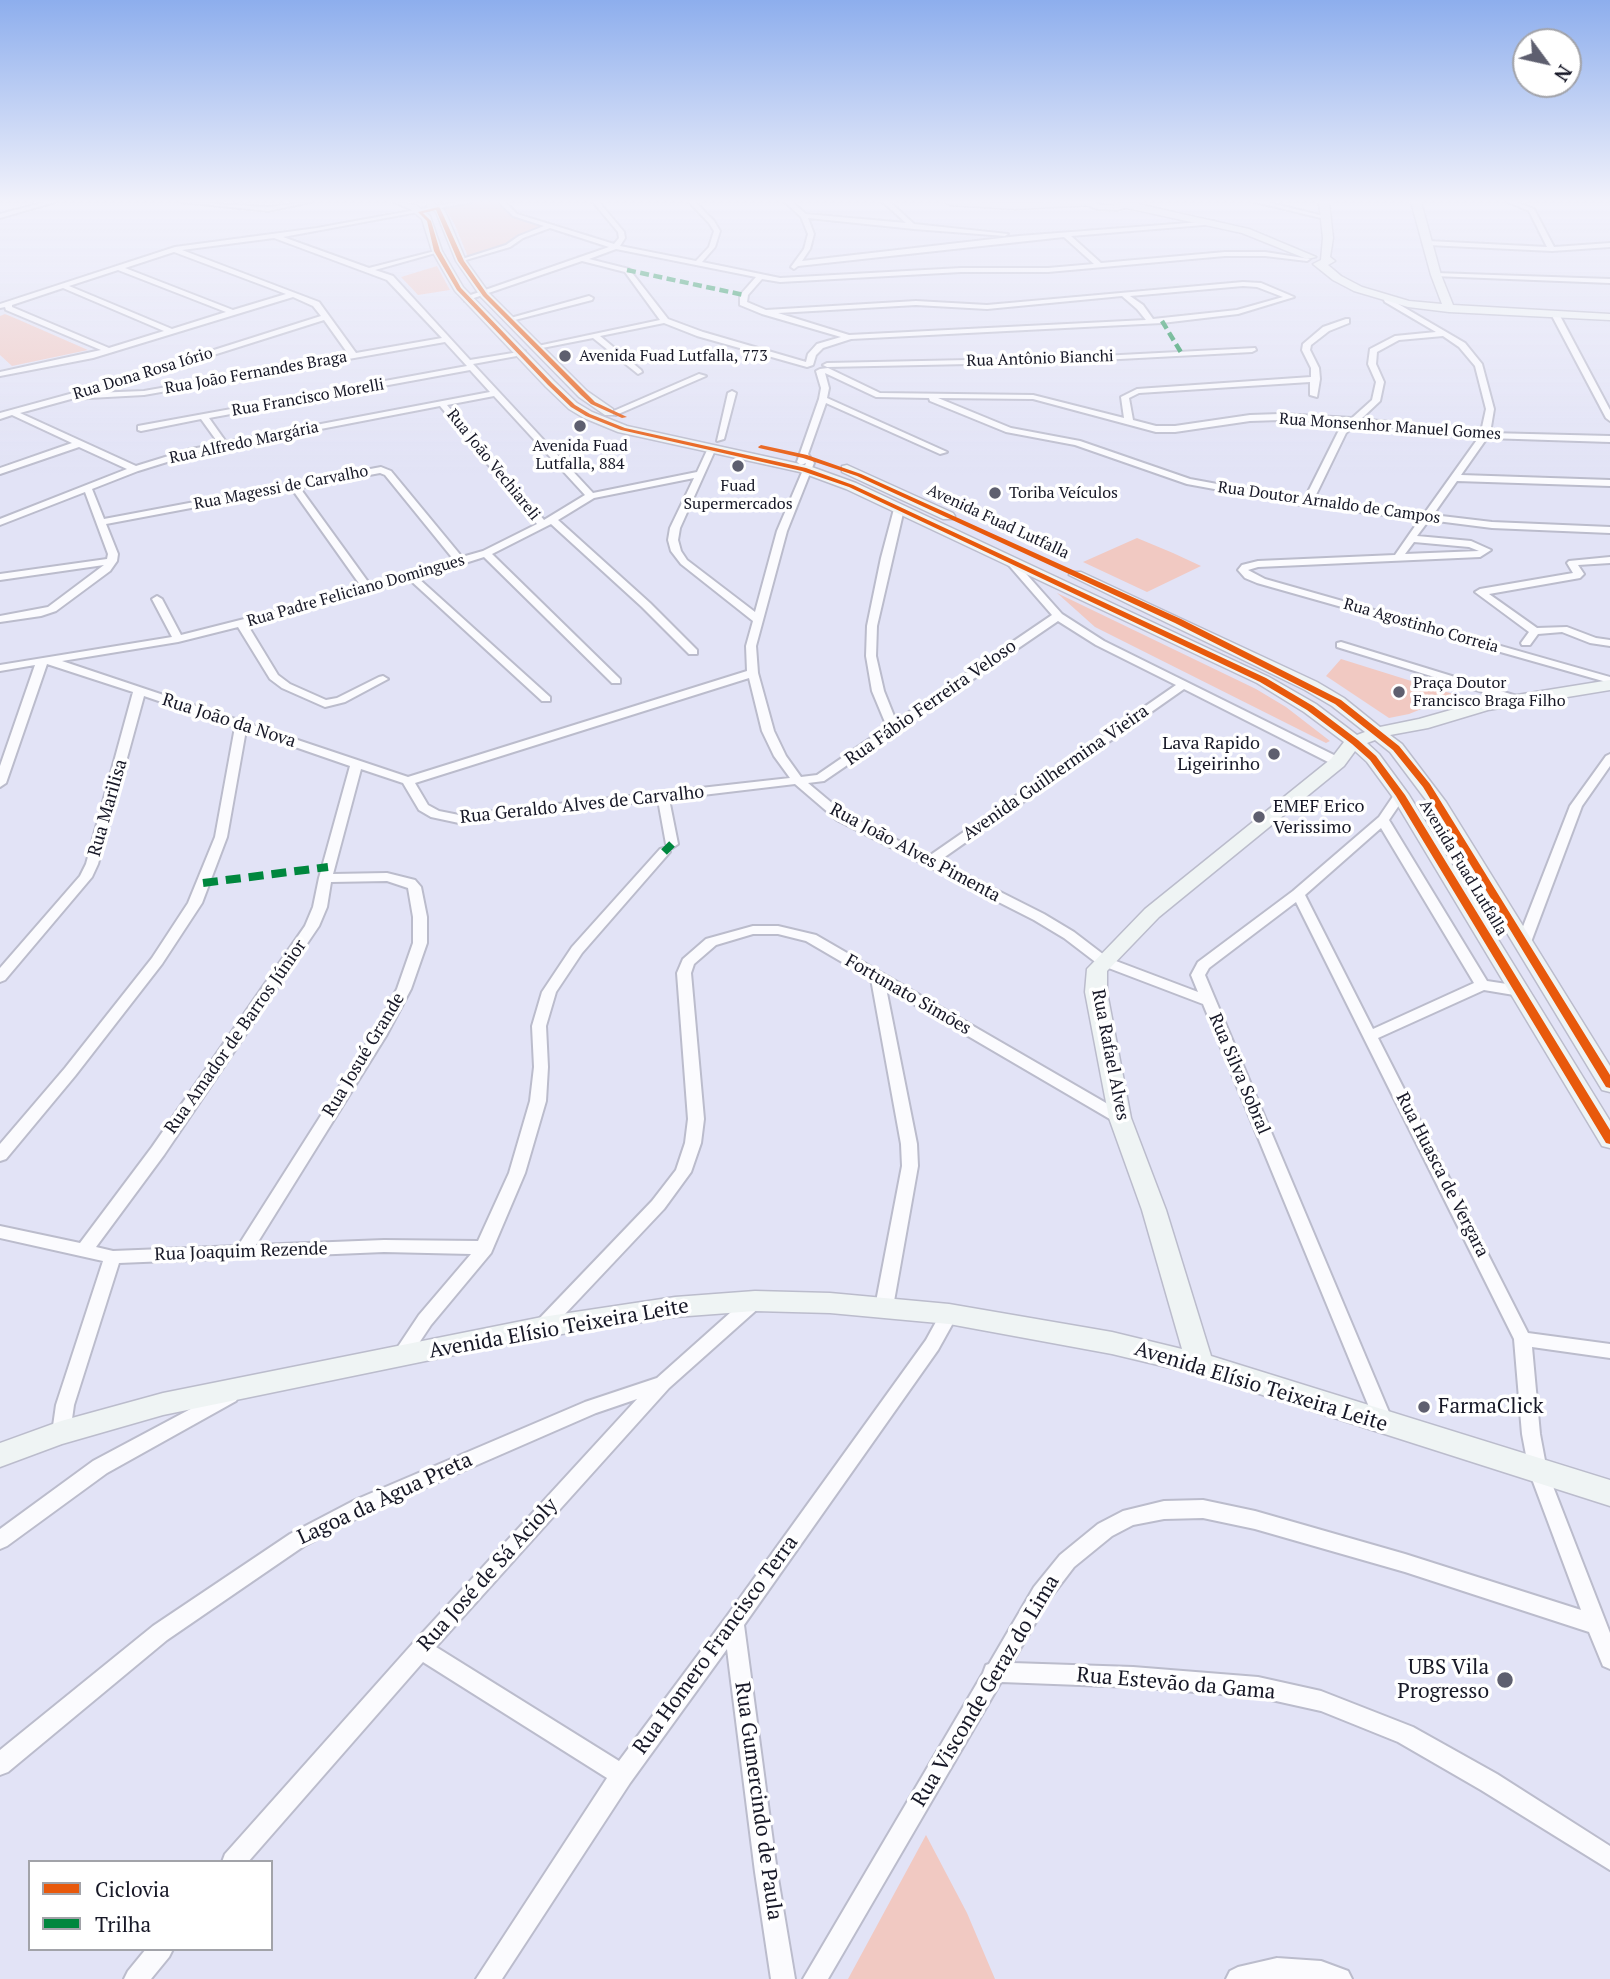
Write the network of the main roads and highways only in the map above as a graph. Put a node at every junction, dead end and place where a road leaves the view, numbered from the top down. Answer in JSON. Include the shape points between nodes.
{"nodes":[{"id":1,"x":464,"y":294,"type":"edge"},
{"id":2,"x":485,"y":294,"type":"edge"},
{"id":3,"x":1373,"y":294,"type":"edge"},
{"id":4,"x":1443,"y":294,"type":"edge"},
{"id":5,"x":1449,"y":309,"type":"junction"},
{"id":6,"x":1610,"y":317,"type":"edge"},
{"id":7,"x":716,"y":444,"type":"junction"},
{"id":8,"x":805,"y":463,"type":"junction"},
{"id":9,"x":1610,"y":685,"type":"edge"},
{"id":10,"x":1422,"y":724,"type":"junction"},
{"id":11,"x":1379,"y":732,"type":"junction"},
{"id":12,"x":1355,"y":743,"type":"junction"},
{"id":13,"x":1396,"y":748,"type":"junction"},
{"id":14,"x":1373,"y":758,"type":"junction"},
{"id":15,"x":1338,"y":762,"type":"junction"},
{"id":16,"x":1610,"y":1084,"type":"edge"},
{"id":17,"x":1610,"y":1140,"type":"edge"},
{"id":18,"x":1199,"y":1364,"type":"junction"},
{"id":19,"x":0,"y":1455,"type":"edge"},
{"id":20,"x":1610,"y":1493,"type":"edge"}],
"edges":[{"from":1,"to":7,"type":"main road","name":"Avenida Fuad Lutfalla","via":[[573,406],[588,415],[623,429]]},
{"from":2,"to":7,"type":"main road","name":"Avenida Fuad Lutfalla","via":[[583,394],[613,414]]},
{"from":3,"to":5,"type":"main road"},
{"from":4,"to":5,"type":"main road"},
{"from":5,"to":6,"type":"main road"},
{"from":7,"to":8,"type":"main road","name":"Avenida Fuad Lutfalla"},
{"from":8,"to":11,"type":"main road","name":"Avenida Fuad Lutfalla","via":[[847,469],[1178,621],[1311,686]]},
{"from":8,"to":12,"type":"main road","name":"Avenida Fuad Lutfalla","via":[[1263,680]]},
{"from":9,"to":10,"type":"main road","via":[[1516,699]]},
{"from":10,"to":11,"type":"main road"},
{"from":10,"to":13,"type":"main road"},
{"from":11,"to":12,"type":"main road"},
{"from":11,"to":13,"type":"main road","name":"Avenida Fuad Lutfalla"},
{"from":12,"to":14,"type":"main road","name":"Avenida Fuad Lutfalla"},
{"from":12,"to":15,"type":"main road"},
{"from":13,"to":14,"type":"main road"},
{"from":13,"to":16,"type":"main road","name":"Avenida Fuad Lutfalla","via":[[1427,786]]},
{"from":14,"to":15,"type":"main road"},
{"from":14,"to":17,"type":"main road","name":"Avenida Fuad Lutfalla"},
{"from":15,"to":18,"type":"main road","name":"Rua Rafael Alves","via":[[1210,863],[1097,969],[1096,992],[1120,1118],[1154,1210]]},
{"from":18,"to":19,"type":"main road","name":"Avenida Elísio Teixeira Leite","via":[[1112,1343],[949,1314],[755,1301],[675,1307],[542,1327],[163,1404]]},
{"from":18,"to":20,"type":"main road","name":"Avenida Elísio Teixeira Leite"}]}
